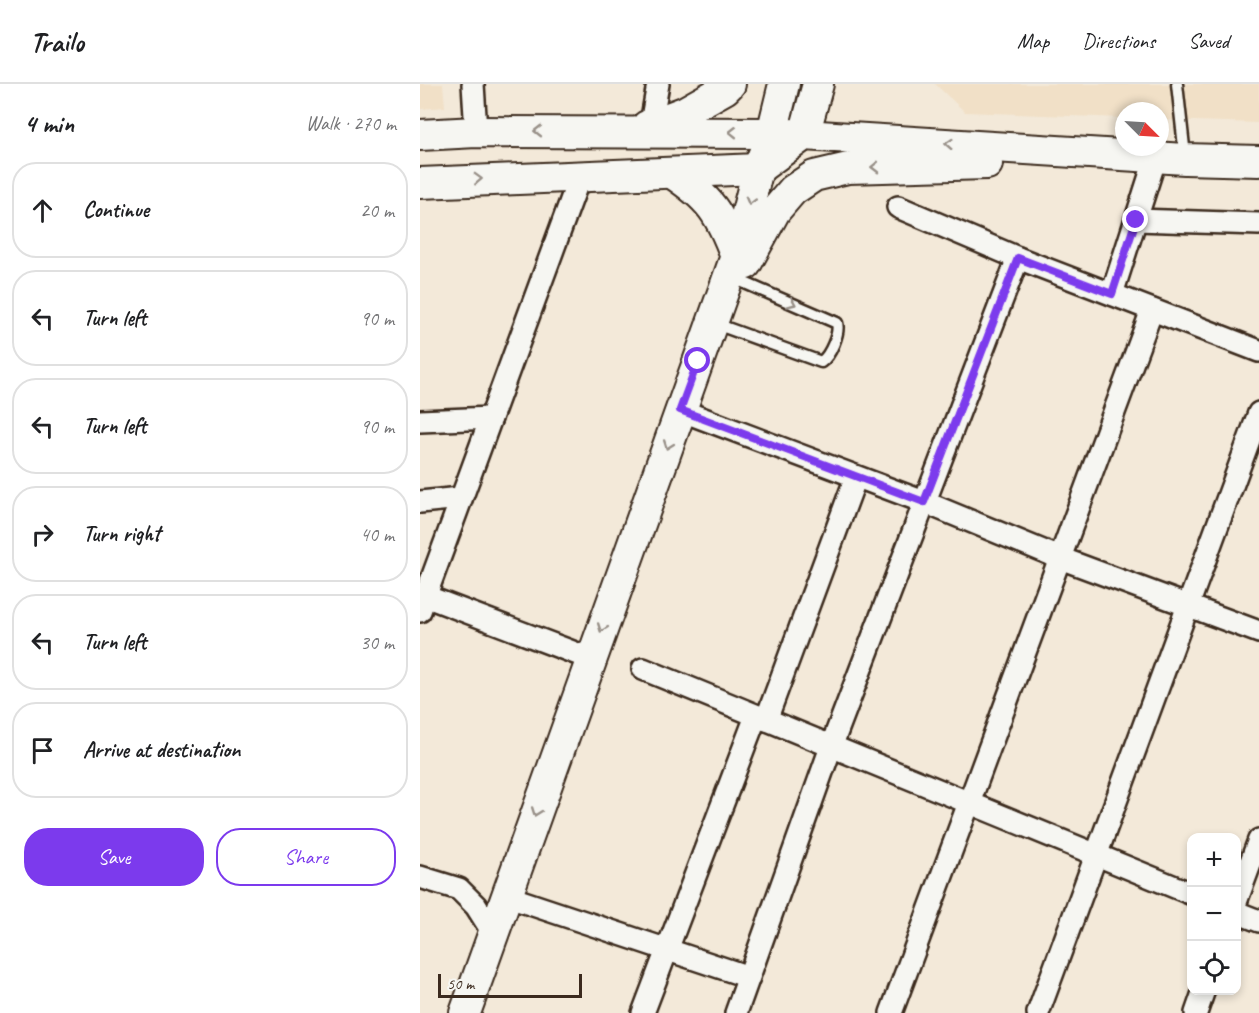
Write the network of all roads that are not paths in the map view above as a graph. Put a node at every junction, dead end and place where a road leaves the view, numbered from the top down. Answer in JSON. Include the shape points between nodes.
{"nodes":[{"id":1,"x":473,"y":84,"type":"edge"},
{"id":2,"x":730,"y":84,"type":"edge"},
{"id":3,"x":784,"y":84,"type":"edge"},
{"id":4,"x":818,"y":84,"type":"edge"},
{"id":5,"x":1177,"y":84,"type":"edge"},
{"id":6,"x":659,"y":85,"type":"edge"},
{"id":7,"x":642,"y":128,"type":"junction"},
{"id":8,"x":476,"y":132,"type":"junction"},
{"id":9,"x":772,"y":133,"type":"junction"},
{"id":10,"x":420,"y":135,"type":"edge"},
{"id":11,"x":804,"y":135,"type":"junction"},
{"id":12,"x":1185,"y":159,"type":"junction"},
{"id":13,"x":1155,"y":160,"type":"junction"},
{"id":14,"x":1259,"y":161,"type":"edge"},
{"id":15,"x":758,"y":170,"type":"junction"},
{"id":16,"x":672,"y":173,"type":"junction"},
{"id":17,"x":580,"y":176,"type":"junction"},
{"id":18,"x":420,"y":183,"type":"edge"},
{"id":19,"x":898,"y":207,"type":"dead end"},
{"id":20,"x":1136,"y":220,"type":"junction"},
{"id":21,"x":1259,"y":224,"type":"edge"},
{"id":22,"x":1018,"y":258,"type":"junction"},
{"id":23,"x":737,"y":268,"type":"junction"},
{"id":24,"x":1112,"y":294,"type":"junction"},
{"id":25,"x":1152,"y":310,"type":"junction"},
{"id":26,"x":716,"y":324,"type":"junction"},
{"id":27,"x":1259,"y":351,"type":"edge"},
{"id":28,"x":698,"y":361,"type":"junction"},
{"id":29,"x":680,"y":410,"type":"junction"},
{"id":30,"x":1259,"y":413,"type":"edge"},
{"id":31,"x":491,"y":418,"type":"junction"},
{"id":32,"x":420,"y":421,"type":"edge"},
{"id":33,"x":856,"y":477,"type":"junction"},
{"id":34,"x":461,"y":498,"type":"junction"},
{"id":35,"x":420,"y":502,"type":"edge"},
{"id":36,"x":924,"y":502,"type":"junction"},
{"id":37,"x":1060,"y":558,"type":"junction"},
{"id":38,"x":1188,"y":605,"type":"junction"},
{"id":39,"x":422,"y":606,"type":"edge"},
{"id":40,"x":1259,"y":632,"type":"edge"},
{"id":41,"x":591,"y":659,"type":"junction"},
{"id":42,"x":643,"y":669,"type":"dead end"},
{"id":43,"x":761,"y":718,"type":"junction"},
{"id":44,"x":831,"y":747,"type":"junction"},
{"id":45,"x":969,"y":804,"type":"junction"},
{"id":46,"x":1259,"y":840,"type":"edge"},
{"id":47,"x":1096,"y":856,"type":"junction"},
{"id":48,"x":420,"y":877,"type":"edge"},
{"id":49,"x":1241,"y":889,"type":"edge"},
{"id":50,"x":1187,"y":892,"type":"edge"},
{"id":51,"x":506,"y":896,"type":"junction"},
{"id":52,"x":1241,"y":914,"type":"edge"},
{"id":53,"x":1259,"y":921,"type":"edge"},
{"id":54,"x":493,"y":933,"type":"junction"},
{"id":55,"x":668,"y":948,"type":"junction"},
{"id":56,"x":749,"y":977,"type":"junction"},
{"id":57,"x":1202,"y":995,"type":"edge"},
{"id":58,"x":465,"y":1013,"type":"edge"},
{"id":59,"x":643,"y":1013,"type":"edge"},
{"id":60,"x":736,"y":1013,"type":"edge"},
{"id":61,"x":891,"y":1013,"type":"edge"},
{"id":62,"x":1038,"y":1013,"type":"edge"},
{"id":63,"x":1196,"y":1013,"type":"edge"}],
"edges":[{"from":1,"to":8,"type":"street"},
{"from":2,"to":7,"type":"street","via":[[684,112]]},
{"from":3,"to":9,"type":"street"},
{"from":4,"to":11,"type":"street"},
{"from":5,"to":12,"type":"lane"},
{"from":6,"to":7,"type":"street"},
{"from":7,"to":8,"type":"street","one_way":true},
{"from":9,"to":7,"type":"street","one_way":true},
{"from":8,"to":10,"type":"street"},
{"from":9,"to":11,"type":"street"},
{"from":9,"to":15,"type":"street"},
{"from":12,"to":11,"type":"street","one_way":true},
{"from":11,"to":15,"type":"street"},
{"from":12,"to":13,"type":"street"},
{"from":12,"to":14,"type":"street"},
{"from":13,"to":20,"type":"street"},
{"from":13,"to":23,"type":"street","one_way":true,"via":[[848,168],[814,176],[793,190],[775,211]]},
{"from":15,"to":16,"type":"street"},
{"from":15,"to":23,"type":"street","one_way":true},
{"from":16,"to":17,"type":"street"},
{"from":16,"to":23,"type":"street","via":[[712,204],[726,228]]},
{"from":18,"to":17,"type":"street","one_way":true},
{"from":17,"to":31,"type":"street"},
{"from":19,"to":22,"type":"street"},
{"from":20,"to":21,"type":"street"},
{"from":20,"to":24,"type":"street"},
{"from":22,"to":24,"type":"street"},
{"from":22,"to":36,"type":"street"},
{"from":23,"to":26,"type":"street"},
{"from":23,"to":26,"type":"lane","one_way":true,"via":[[837,323],[839,329],[821,362]]},
{"from":23,"to":28,"type":"street"},
{"from":24,"to":25,"type":"street"},
{"from":25,"to":27,"type":"street"},
{"from":25,"to":37,"type":"street"},
{"from":26,"to":28,"type":"street"},
{"from":28,"to":29,"type":"street"},
{"from":29,"to":33,"type":"street"},
{"from":29,"to":41,"type":"street","one_way":true},
{"from":30,"to":38,"type":"street"},
{"from":31,"to":32,"type":"street"},
{"from":31,"to":34,"type":"street"},
{"from":33,"to":36,"type":"street"},
{"from":33,"to":43,"type":"street"},
{"from":34,"to":35,"type":"street"},
{"from":34,"to":39,"type":"street"},
{"from":36,"to":37,"type":"street"},
{"from":36,"to":44,"type":"street"},
{"from":37,"to":38,"type":"street"},
{"from":37,"to":45,"type":"street"},
{"from":38,"to":40,"type":"street"},
{"from":38,"to":47,"type":"street"},
{"from":39,"to":41,"type":"street"},
{"from":41,"to":51,"type":"street","one_way":true},
{"from":42,"to":43,"type":"street"},
{"from":43,"to":44,"type":"street"},
{"from":43,"to":55,"type":"street"},
{"from":44,"to":45,"type":"street"},
{"from":44,"to":56,"type":"street"},
{"from":45,"to":47,"type":"street"},
{"from":45,"to":61,"type":"street"},
{"from":46,"to":49,"type":"street"},
{"from":47,"to":50,"type":"street"},
{"from":47,"to":62,"type":"street"},
{"from":48,"to":54,"type":"street","via":[[459,889],[476,906]]},
{"from":51,"to":54,"type":"street"},
{"from":51,"to":55,"type":"street"},
{"from":52,"to":53,"type":"street"},
{"from":54,"to":58,"type":"street"},
{"from":55,"to":56,"type":"street"},
{"from":55,"to":59,"type":"street"},
{"from":56,"to":60,"type":"street"},
{"from":57,"to":63,"type":"street"}]}
